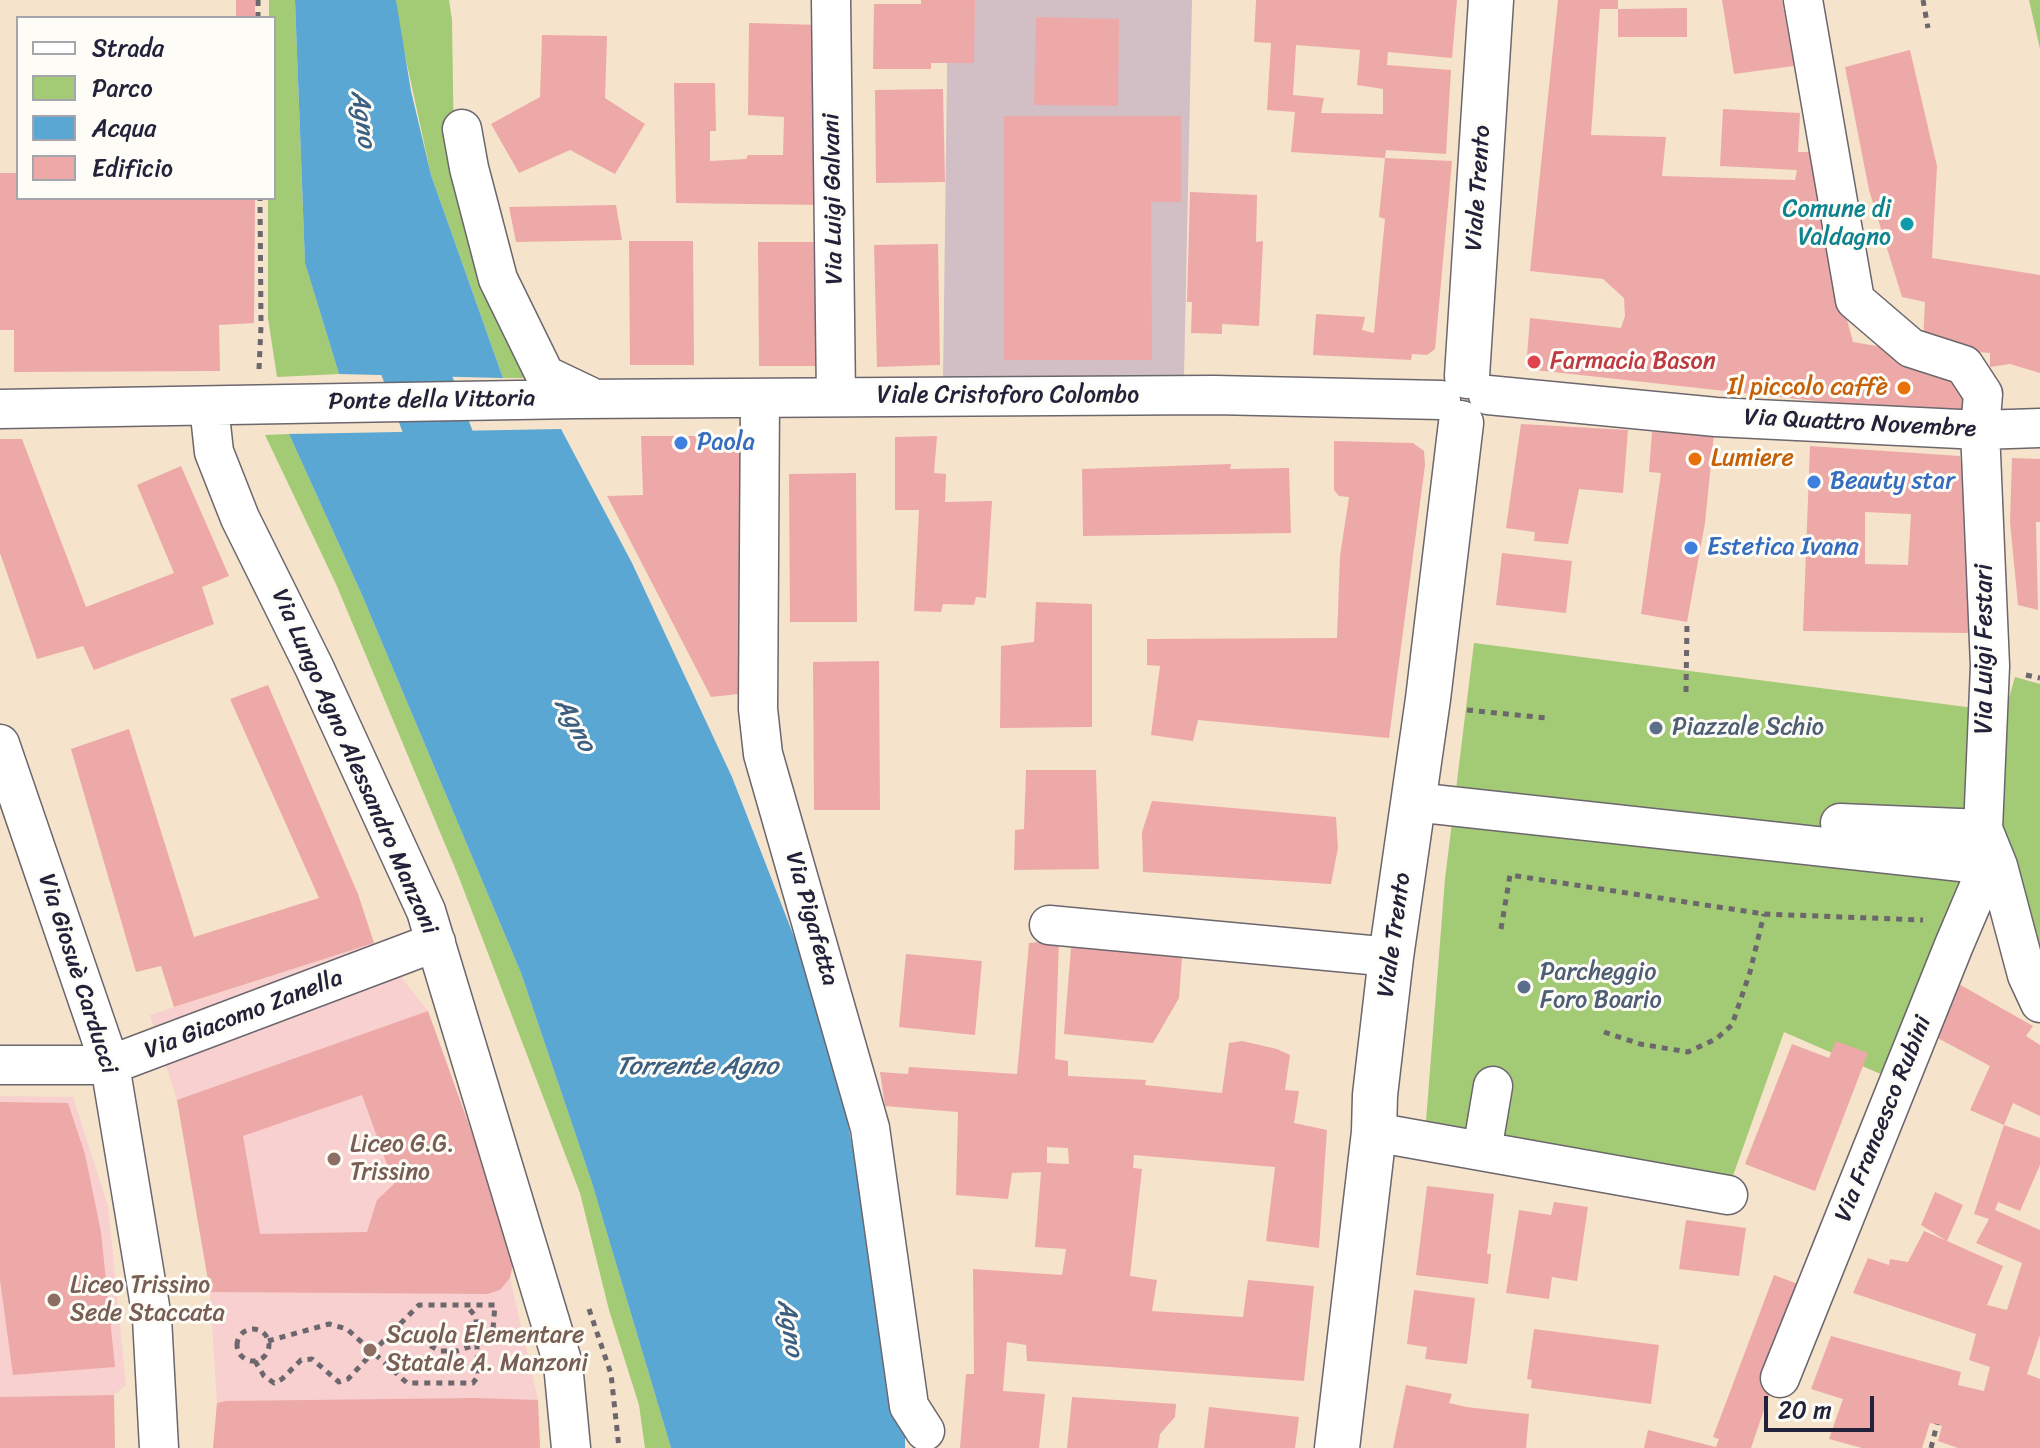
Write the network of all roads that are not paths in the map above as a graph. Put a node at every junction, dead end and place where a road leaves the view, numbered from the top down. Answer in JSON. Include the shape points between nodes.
{"nodes":[{"id":1,"x":831,"y":0,"type":"edge"},
{"id":2,"x":1491,"y":0,"type":"edge"},
{"id":3,"x":1803,"y":0,"type":"edge"},
{"id":4,"x":462,"y":129,"type":"dead end"},
{"id":5,"x":836,"y":397,"type":"junction"},
{"id":6,"x":1464,"y":398,"type":"junction"},
{"id":7,"x":760,"y":399,"type":"junction"},
{"id":8,"x":587,"y":400,"type":"junction"},
{"id":9,"x":209,"y":406,"type":"junction"},
{"id":10,"x":0,"y":409,"type":"edge"},
{"id":11,"x":2040,"y":428,"type":"edge"},
{"id":12,"x":1980,"y":430,"type":"junction"},
{"id":13,"x":0,"y":744,"type":"edge"},
{"id":14,"x":1414,"y":802,"type":"junction"},
{"id":15,"x":1840,"y":823,"type":"dead end"},
{"id":16,"x":1983,"y":829,"type":"junction"},
{"id":17,"x":1998,"y":866,"type":"junction"},
{"id":18,"x":1049,"y":925,"type":"dead end"},
{"id":19,"x":436,"y":942,"type":"junction"},
{"id":20,"x":1391,"y":957,"type":"junction"},
{"id":21,"x":2040,"y":1003,"type":"edge"},
{"id":22,"x":0,"y":1065,"type":"edge"},
{"id":23,"x":110,"y":1065,"type":"junction"},
{"id":24,"x":1493,"y":1086,"type":"dead end"},
{"id":25,"x":1374,"y":1132,"type":"junction"},
{"id":26,"x":1482,"y":1151,"type":"junction"},
{"id":27,"x":1728,"y":1195,"type":"dead end"},
{"id":28,"x":1780,"y":1378,"type":"dead end"},
{"id":29,"x":925,"y":1431,"type":"dead end"},
{"id":30,"x":159,"y":1448,"type":"edge"},
{"id":31,"x":571,"y":1448,"type":"edge"},
{"id":32,"x":1337,"y":1448,"type":"edge"}],
"edges":[{"from":1,"to":5,"type":"street","name":"Via Luigi Galvani"},
{"from":2,"to":6,"type":"main road","name":"Viale Trento"},
{"from":3,"to":12,"type":"street","name":"Via Luigi Festari","via":[[1855,300],[1911,348],[1964,365],[1983,394]]},
{"from":4,"to":8,"type":"street","via":[[498,279],[545,375]]},
{"from":5,"to":6,"type":"street","name":"Viale Cristoforo Colombo"},
{"from":5,"to":7,"type":"street","name":"Viale Cristoforo Colombo"},
{"from":6,"to":12,"type":"street","name":"Via Quattro Novembre"},
{"from":6,"to":14,"type":"main road","name":"Viale Trento"},
{"from":7,"to":8,"type":"street","name":"Viale Cristoforo Colombo"},
{"from":7,"to":29,"type":"street","name":"Via Pigafetta","via":[[758,709],[763,754],[870,1128],[909,1406]]},
{"from":8,"to":9,"type":"street","name":"Ponte della Vittoria"},
{"from":9,"to":10,"type":"street"},
{"from":9,"to":19,"type":"street","name":"Via Lungo Agno Alessandro Manzoni","via":[[214,452],[240,518],[327,696]]},
{"from":11,"to":12,"type":"street","name":"Via Quattro Novembre"},
{"from":12,"to":16,"type":"street","name":"Via Luigi Festari","via":[[1990,666]]},
{"from":13,"to":23,"type":"street","name":"Via Giosuè Carducci"},
{"from":14,"to":17,"type":"street"},
{"from":14,"to":20,"type":"main road","name":"Viale Trento"},
{"from":15,"to":16,"type":"street"},
{"from":16,"to":17,"type":"street","name":"Via Luigi Festari"},
{"from":17,"to":21,"type":"street","name":"Via Luigi Festari","via":[[2027,975]]},
{"from":17,"to":28,"type":"street","name":"Via Francesco Rubini","via":[[1980,884]]},
{"from":18,"to":20,"type":"street"},
{"from":19,"to":23,"type":"street","name":"Via Giacomo Zanella"},
{"from":19,"to":31,"type":"street","name":"Via Lungo Agno Alessandro Manzoni","via":[[563,1364]]},
{"from":20,"to":25,"type":"main road","name":"Viale Trento"},
{"from":22,"to":23,"type":"street","name":"Via Giacomo Zanella"},
{"from":23,"to":30,"type":"street","name":"Via Giosuè Carducci","via":[[152,1318]]},
{"from":24,"to":26,"type":"street"},
{"from":25,"to":26,"type":"street"},
{"from":25,"to":32,"type":"main road","name":"Viale Trento"},
{"from":26,"to":27,"type":"street"}]}
